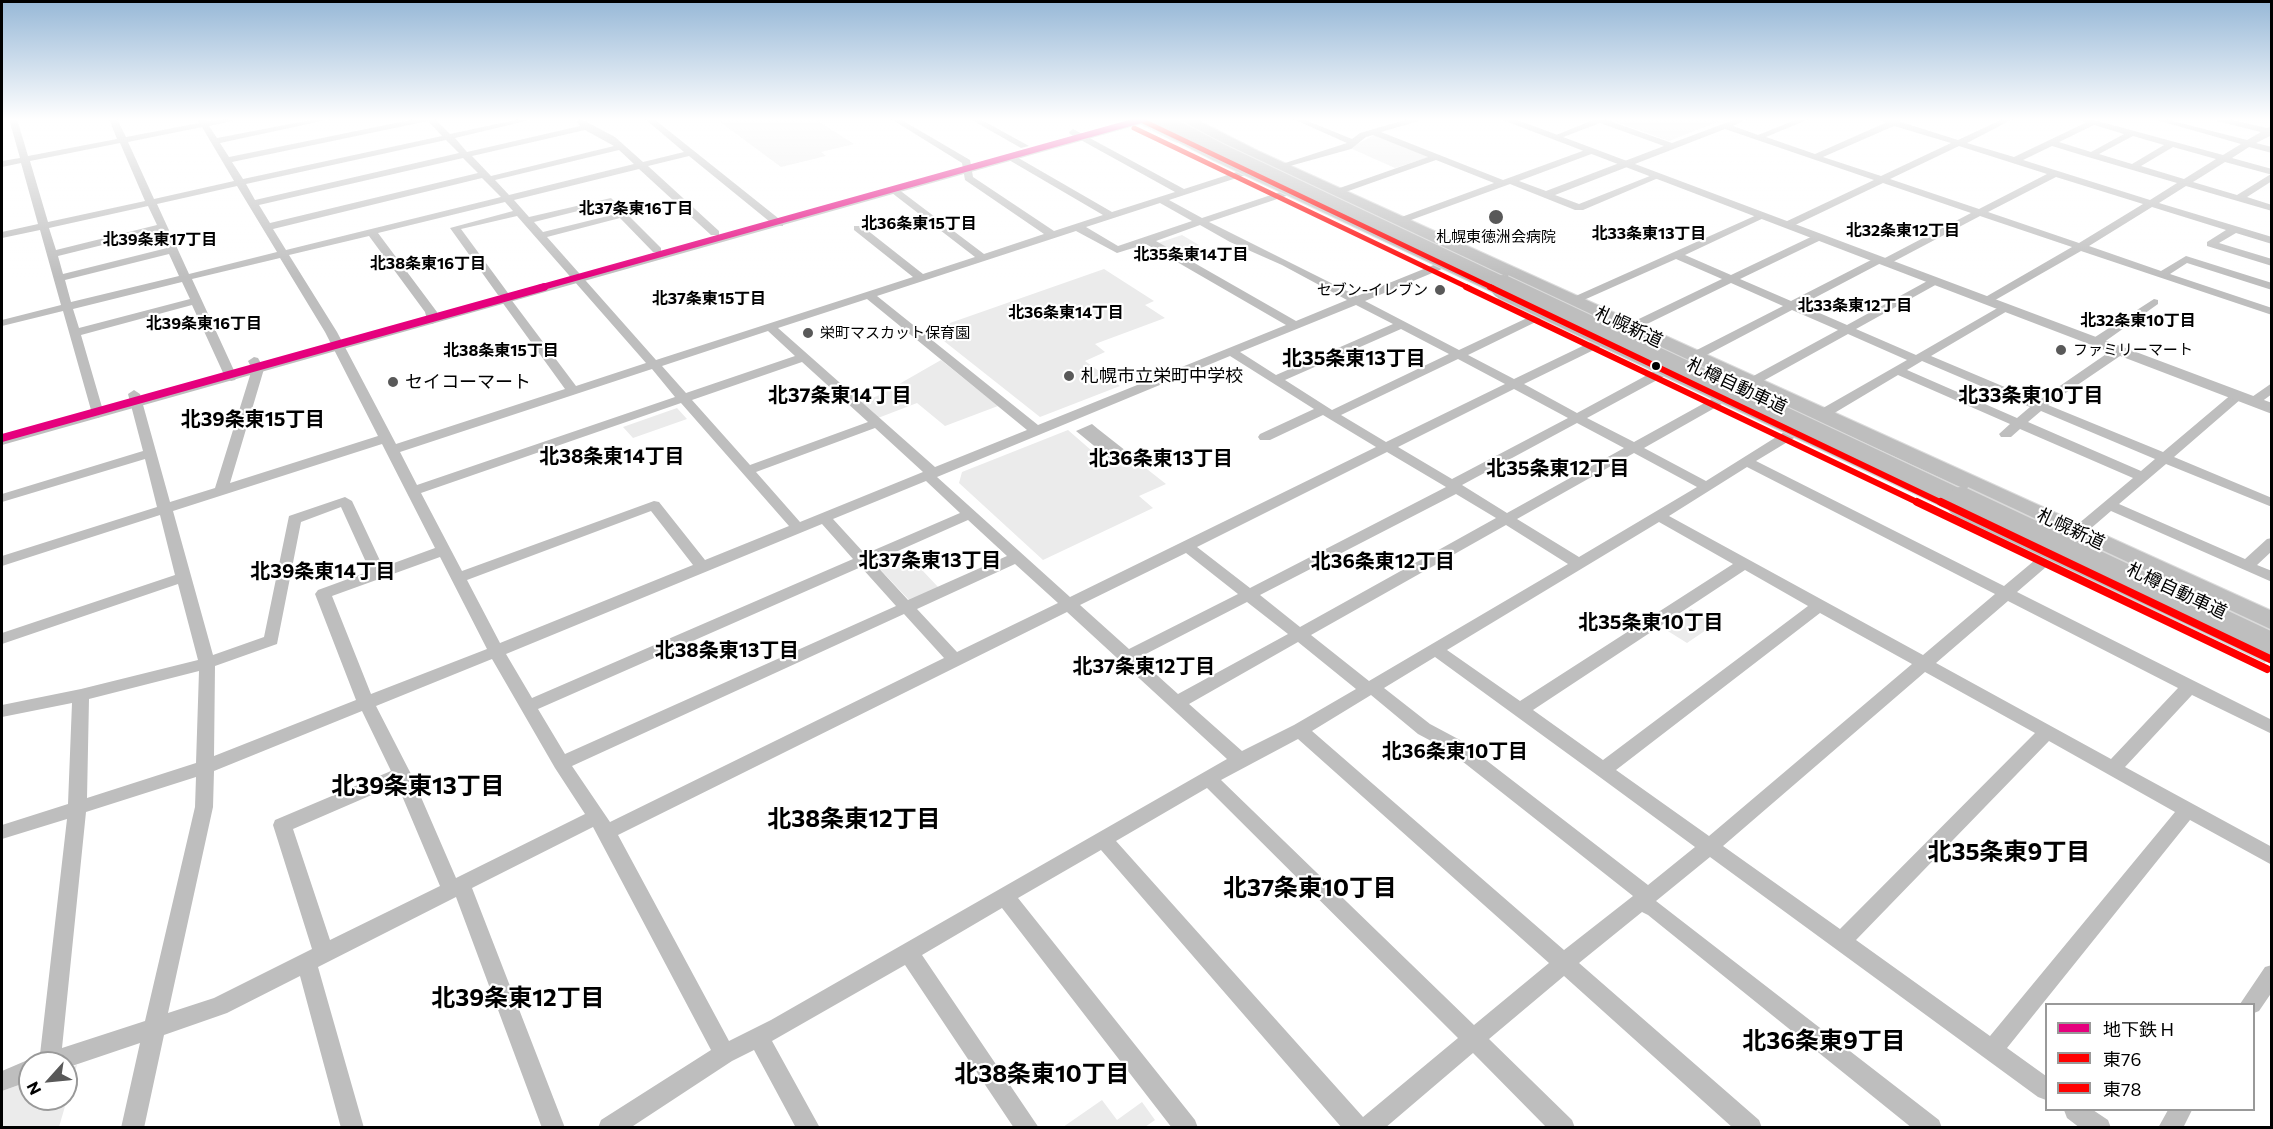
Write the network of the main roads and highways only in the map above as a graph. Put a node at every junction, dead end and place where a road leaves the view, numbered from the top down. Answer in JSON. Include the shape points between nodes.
{"nodes":[{"id":1,"x":1250,"y":172,"type":"edge"},
{"id":2,"x":1259,"y":172,"type":"edge"},
{"id":3,"x":1280,"y":172,"type":"edge"},
{"id":4,"x":1292,"y":172,"type":"edge"},
{"id":5,"x":2271,"y":622,"type":"edge"},
{"id":6,"x":2271,"y":635,"type":"edge"},
{"id":7,"x":2271,"y":648,"type":"edge"},
{"id":8,"x":2271,"y":660,"type":"edge"}],
"edges":[{"from":1,"to":8,"type":"highway","name":"札幌新道"},
{"from":2,"to":7,"type":"highway","name":"札樽自動車道","bridge":true},
{"from":3,"to":6,"type":"highway","name":"札樽自動車道"},
{"from":4,"to":5,"type":"highway","name":"札幌新道"}]}
